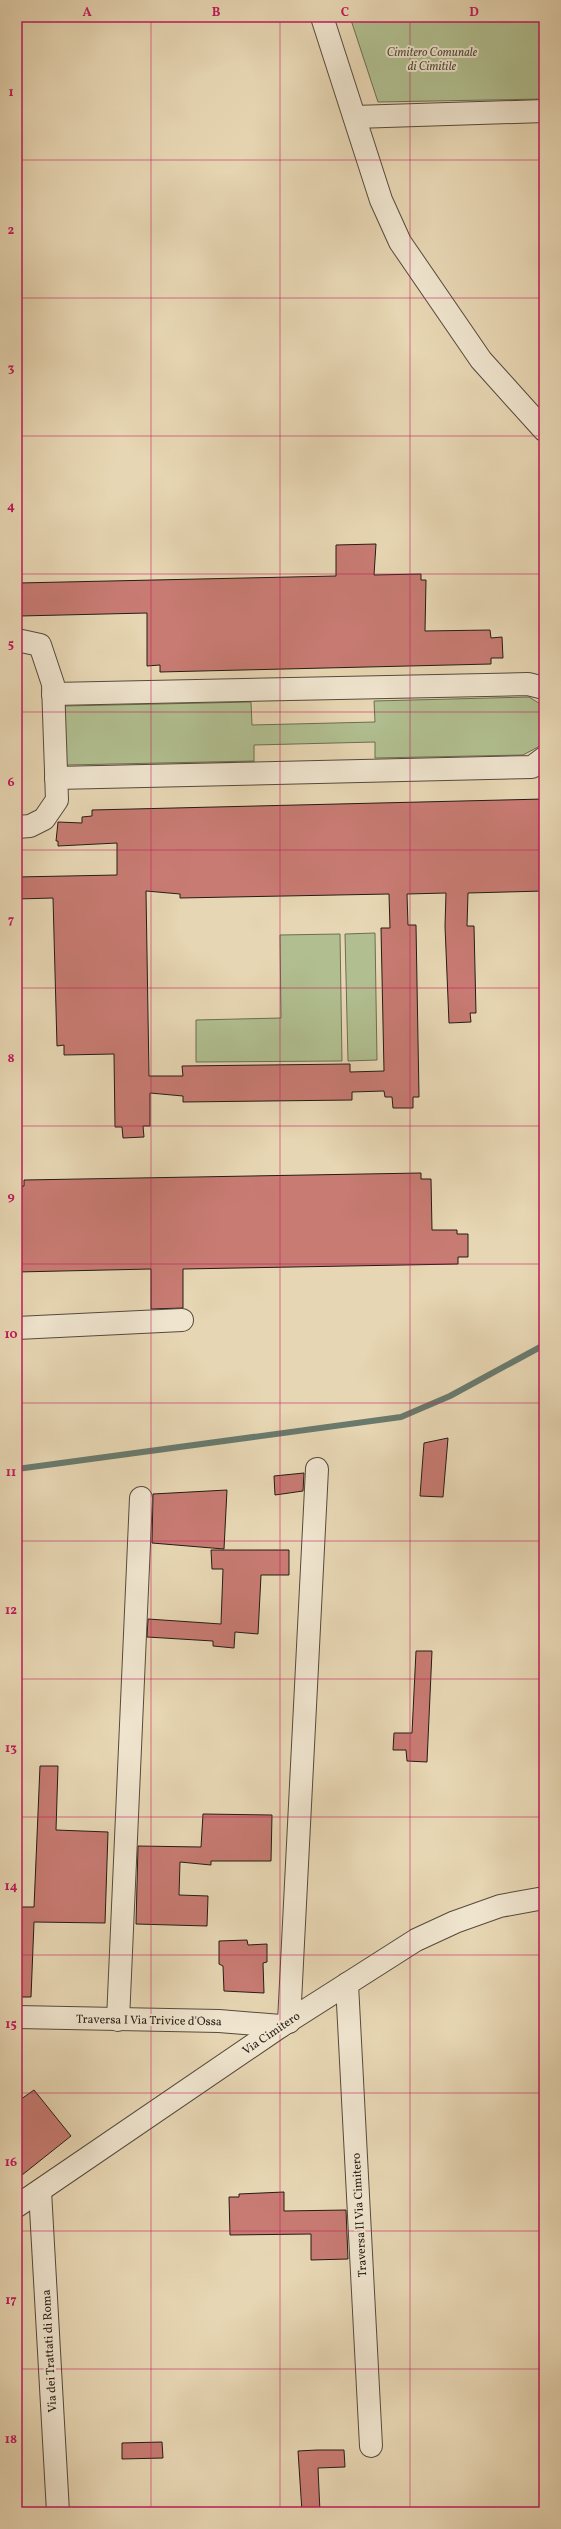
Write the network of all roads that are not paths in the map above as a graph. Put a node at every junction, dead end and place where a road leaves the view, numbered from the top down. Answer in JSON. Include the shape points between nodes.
{"nodes":[{"id":1,"x":322,"y":17,"type":"edge"},
{"id":2,"x":544,"y":111,"type":"edge"},
{"id":3,"x":355,"y":117,"type":"junction"},
{"id":4,"x":544,"y":430,"type":"edge"},
{"id":5,"x":17,"y":640,"type":"edge"},
{"id":6,"x":544,"y":688,"type":"edge"},
{"id":7,"x":54,"y":694,"type":"junction"},
{"id":8,"x":544,"y":758,"type":"edge"},
{"id":9,"x":56,"y":778,"type":"junction"},
{"id":10,"x":17,"y":826,"type":"edge"},
{"id":11,"x":182,"y":1320,"type":"dead end"},
{"id":12,"x":17,"y":1328,"type":"edge"},
{"id":13,"x":317,"y":1470,"type":"dead end"},
{"id":14,"x":140,"y":1498,"type":"dead end"},
{"id":15,"x":544,"y":1898,"type":"edge"},
{"id":16,"x":347,"y":1984,"type":"junction"},
{"id":17,"x":17,"y":2017,"type":"edge"},
{"id":18,"x":118,"y":2020,"type":"junction"},
{"id":19,"x":285,"y":2024,"type":"junction"},
{"id":20,"x":40,"y":2191,"type":"junction"},
{"id":21,"x":17,"y":2206,"type":"edge"},
{"id":22,"x":371,"y":2446,"type":"dead end"},
{"id":23,"x":58,"y":2512,"type":"edge"}],
"edges":[{"from":1,"to":3,"type":"street"},
{"from":2,"to":3,"type":"street"},
{"from":3,"to":4,"type":"street","via":[[381,200],[400,242],[481,360]]},
{"from":5,"to":7,"type":"street","via":[[40,645]]},
{"from":6,"to":7,"type":"street","via":[[528,684]]},
{"from":7,"to":9,"type":"street"},
{"from":8,"to":9,"type":"street","via":[[532,767]]},
{"from":9,"to":10,"type":"street","via":[[57,800],[44,819],[30,826]]},
{"from":11,"to":12,"type":"street"},
{"from":13,"to":19,"type":"street"},
{"from":14,"to":18,"type":"street"},
{"from":15,"to":16,"type":"street","name":"Via Cimitero","via":[[500,1906],[455,1922],[416,1940]]},
{"from":16,"to":19,"type":"street","name":"Via Cimitero"},
{"from":16,"to":22,"type":"street","name":"Traversa II Via Cimitero"},
{"from":17,"to":18,"type":"street","name":"Traversa I Via Trivice d'Ossa"},
{"from":18,"to":19,"type":"street","name":"Traversa I Via Trivice d'Ossa"},
{"from":19,"to":20,"type":"street","name":"Via Cimitero"},
{"from":20,"to":21,"type":"street","name":"Via Cimitero"},
{"from":20,"to":23,"type":"street","name":"Via dei Trattati di Roma"}]}
